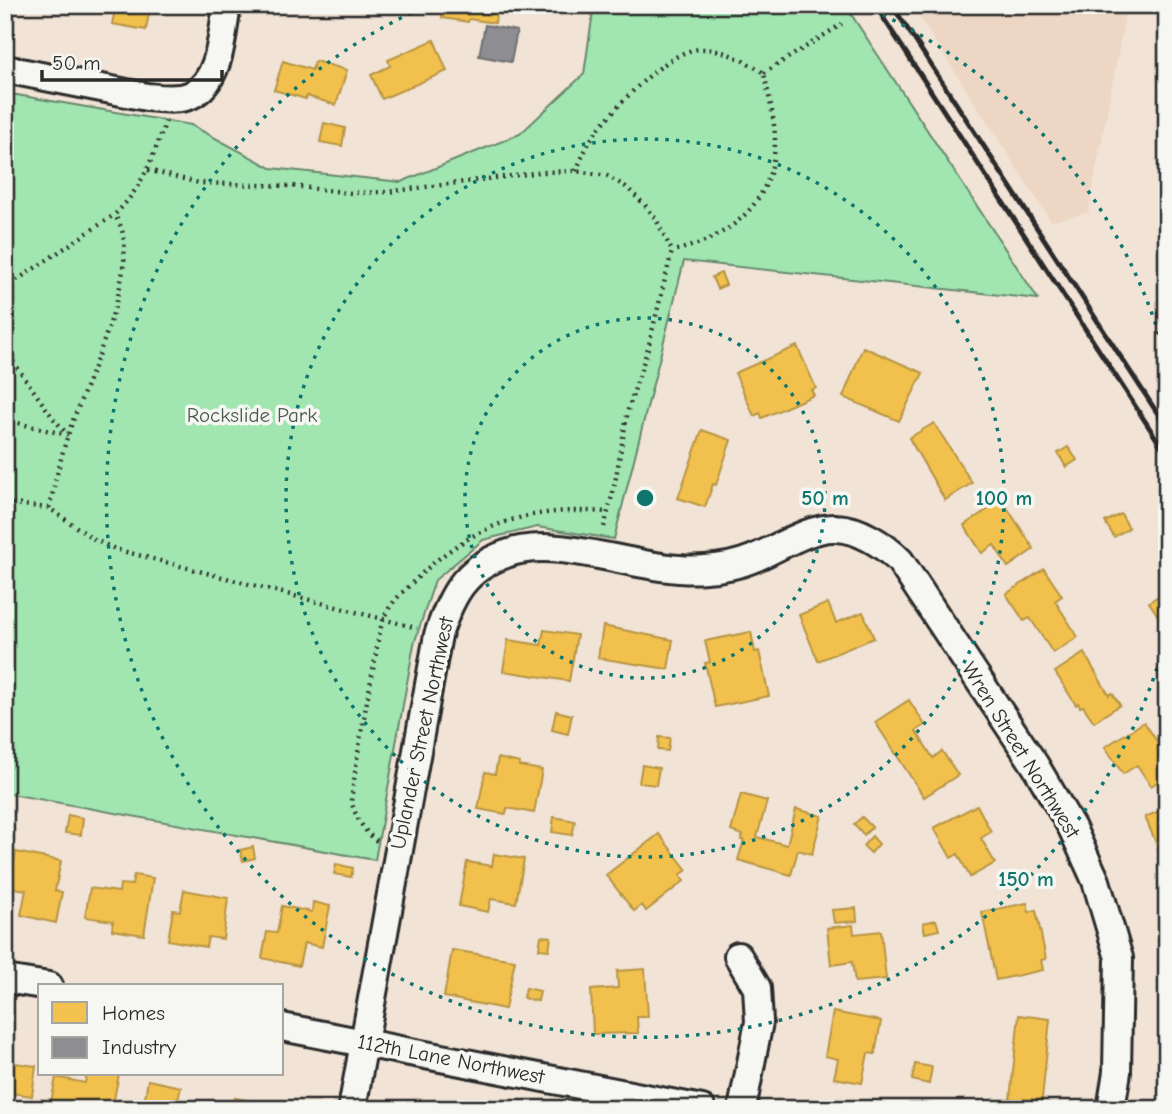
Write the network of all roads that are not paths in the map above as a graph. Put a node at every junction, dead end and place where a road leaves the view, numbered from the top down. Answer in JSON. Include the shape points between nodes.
{"nodes":[{"id":1,"x":227,"y":5,"type":"edge"},
{"id":2,"x":5,"y":69,"type":"edge"},
{"id":3,"x":836,"y":527,"type":"joint"},
{"id":4,"x":738,"y":956,"type":"dead end"},
{"id":5,"x":5,"y":979,"type":"edge"},
{"id":6,"x":38,"y":984,"type":"edge"},
{"id":7,"x":284,"y":1027,"type":"edge"},
{"id":8,"x":365,"y":1041,"type":"junction"},
{"id":9,"x":352,"y":1109,"type":"edge"},
{"id":10,"x":702,"y":1109,"type":"edge"},
{"id":11,"x":742,"y":1109,"type":"edge"},
{"id":12,"x":1111,"y":1109,"type":"edge"}],
"edges":[{"from":1,"to":2,"type":"street","via":[[216,61],[206,81],[180,97],[147,97]]},
{"from":3,"to":8,"type":"street","name":"Uplander Street Northwest","via":[[748,561],[704,570],[531,548],[486,562],[466,580],[450,601],[438,635]]},
{"from":3,"to":12,"type":"street","name":"Wren Street Northwest","via":[[869,537],[900,561],[1072,828],[1096,881],[1119,958],[1117,1072]]},
{"from":4,"to":11,"type":"street","via":[[757,988],[759,1022]]},
{"from":5,"to":6,"type":"street"},
{"from":7,"to":8,"type":"street","name":"112th Lane Northwest"},
{"from":8,"to":9,"type":"street","name":"Uplander Street Northwest"},
{"from":8,"to":10,"type":"street","name":"112th Lane Northwest"}]}
